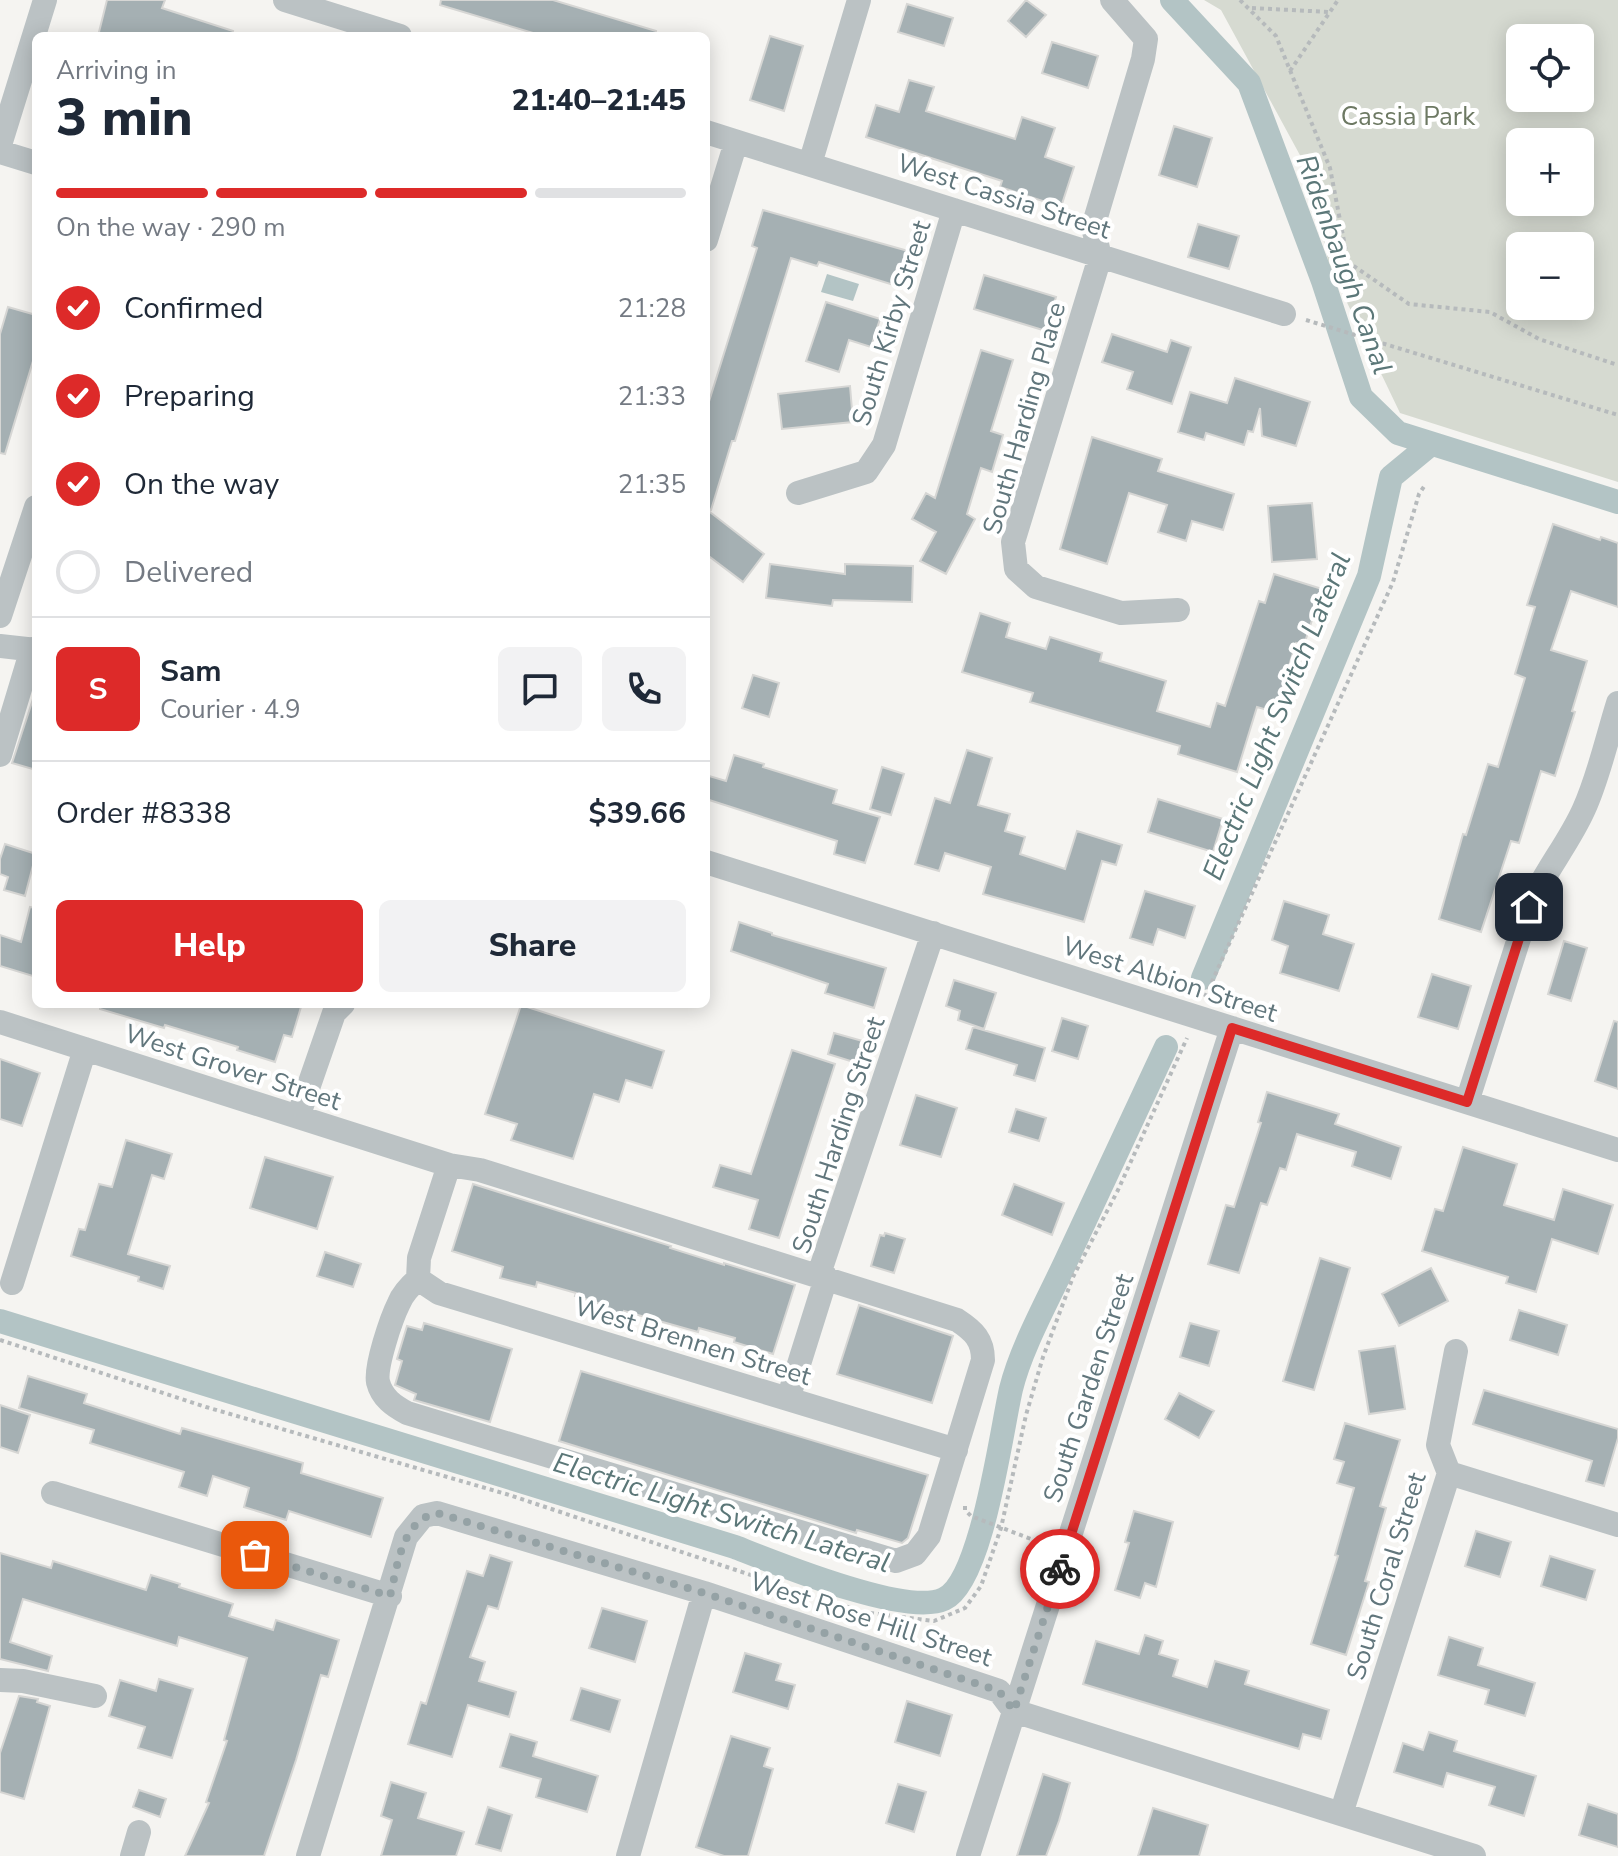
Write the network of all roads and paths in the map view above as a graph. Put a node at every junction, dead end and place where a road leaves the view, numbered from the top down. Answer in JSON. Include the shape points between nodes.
{"nodes":[{"id":1,"x":45,"y":0,"type":"edge"},
{"id":2,"x":285,"y":0,"type":"edge"},
{"id":3,"x":859,"y":0,"type":"edge"},
{"id":4,"x":1112,"y":0,"type":"edge"},
{"id":5,"x":1240,"y":0,"type":"edge"},
{"id":6,"x":1338,"y":0,"type":"edge"},
{"id":7,"x":1250,"y":8,"type":"junction"},
{"id":8,"x":1329,"y":12,"type":"junction"},
{"id":9,"x":35,"y":32,"type":"edge"},
{"id":10,"x":387,"y":32,"type":"edge"},
{"id":11,"x":32,"y":42,"type":"edge"},
{"id":12,"x":1290,"y":71,"type":"junction"},
{"id":13,"x":710,"y":133,"type":"edge"},
{"id":14,"x":736,"y":142,"type":"junction"},
{"id":15,"x":0,"y":145,"type":"edge"},
{"id":16,"x":0,"y":152,"type":"edge"},
{"id":17,"x":32,"y":162,"type":"edge"},
{"id":18,"x":810,"y":164,"type":"junction"},
{"id":19,"x":954,"y":210,"type":"junction"},
{"id":20,"x":710,"y":227,"type":"edge"},
{"id":21,"x":1100,"y":257,"type":"junction"},
{"id":22,"x":1284,"y":314,"type":"joint"},
{"id":23,"x":1618,"y":365,"type":"edge"},
{"id":24,"x":1618,"y":415,"type":"edge"},
{"id":25,"x":1425,"y":485,"type":"dead end"},
{"id":26,"x":798,"y":493,"type":"dead end"},
{"id":27,"x":32,"y":519,"type":"edge"},
{"id":28,"x":1178,"y":610,"type":"dead end"},
{"id":29,"x":0,"y":616,"type":"edge"},
{"id":30,"x":0,"y":646,"type":"edge"},
{"id":31,"x":32,"y":650,"type":"edge"},
{"id":32,"x":32,"y":656,"type":"edge"},
{"id":33,"x":1618,"y":703,"type":"edge"},
{"id":34,"x":0,"y":755,"type":"edge"},
{"id":35,"x":710,"y":863,"type":"edge"},
{"id":36,"x":933,"y":933,"type":"junction"},
{"id":37,"x":339,"y":1008,"type":"edge"},
{"id":38,"x":1196,"y":1017,"type":"junction"},
{"id":39,"x":0,"y":1022,"type":"edge"},
{"id":40,"x":1232,"y":1028,"type":"junction"},
{"id":41,"x":85,"y":1049,"type":"junction"},
{"id":42,"x":1467,"y":1102,"type":"junction"},
{"id":43,"x":298,"y":1117,"type":"junction"},
{"id":44,"x":1618,"y":1150,"type":"edge"},
{"id":45,"x":449,"y":1165,"type":"junction"},
{"id":46,"x":826,"y":1278,"type":"junction"},
{"id":47,"x":418,"y":1279,"type":"junction"},
{"id":48,"x":12,"y":1283,"type":"dead end"},
{"id":49,"x":0,"y":1340,"type":"edge"},
{"id":50,"x":1456,"y":1351,"type":"dead end"},
{"id":51,"x":788,"y":1399,"type":"junction"},
{"id":52,"x":956,"y":1450,"type":"junction"},
{"id":53,"x":1449,"y":1473,"type":"junction"},
{"id":54,"x":53,"y":1493,"type":"dead end"},
{"id":55,"x":971,"y":1516,"type":"dead end"},
{"id":56,"x":1618,"y":1525,"type":"edge"},
{"id":57,"x":1001,"y":1528,"type":"junction"},
{"id":58,"x":1065,"y":1551,"type":"junction"},
{"id":59,"x":704,"y":1593,"type":"junction"},
{"id":60,"x":390,"y":1596,"type":"junction"},
{"id":61,"x":0,"y":1680,"type":"edge"},
{"id":62,"x":95,"y":1696,"type":"dead end"},
{"id":63,"x":1014,"y":1711,"type":"junction"},
{"id":64,"x":1341,"y":1814,"type":"junction"},
{"id":65,"x":139,"y":1832,"type":"dead end"},
{"id":66,"x":132,"y":1856,"type":"edge"},
{"id":67,"x":308,"y":1856,"type":"edge"},
{"id":68,"x":628,"y":1856,"type":"edge"},
{"id":69,"x":968,"y":1856,"type":"edge"},
{"id":70,"x":1474,"y":1856,"type":"edge"}],
"edges":[{"from":1,"to":9,"type":"street"},
{"from":2,"to":10,"type":"street"},
{"from":3,"to":18,"type":"street"},
{"from":4,"to":21,"type":"street","via":[[1146,39],[1093,227]]},
{"from":5,"to":7,"type":"path"},
{"from":6,"to":8,"type":"path"},
{"from":7,"to":8,"type":"path"},
{"from":7,"to":12,"type":"path","via":[[1276,36]]},
{"from":8,"to":12,"type":"path"},
{"from":11,"to":15,"type":"street"},
{"from":12,"to":23,"type":"path","via":[[1330,168],[1348,262],[1409,304],[1490,312],[1539,339]]},
{"from":13,"to":14,"type":"street","name":"West Cassia Street"},
{"from":14,"to":18,"type":"street","name":"West Cassia Street"},
{"from":14,"to":20,"type":"street"},
{"from":16,"to":17,"type":"street"},
{"from":18,"to":19,"type":"street","name":"West Cassia Street"},
{"from":19,"to":21,"type":"street","name":"West Cassia Street"},
{"from":19,"to":26,"type":"street","name":"South Kirby Street","via":[[884,445],[866,472]]},
{"from":21,"to":22,"type":"street","name":"West Cassia Street"},
{"from":21,"to":28,"type":"street","name":"South Harding Place","via":[[1013,542],[1016,569],[1036,587],[1121,613]]},
{"from":22,"to":24,"type":"path"},
{"from":25,"to":38,"type":"path","via":[[1393,582]]},
{"from":27,"to":29,"type":"street"},
{"from":30,"to":31,"type":"street"},
{"from":32,"to":34,"type":"street"},
{"from":33,"to":42,"type":"street","via":[[1585,807],[1529,907]]},
{"from":35,"to":36,"type":"street","name":"West Albion Street"},
{"from":36,"to":38,"type":"street","name":"West Albion Street"},
{"from":36,"to":46,"type":"street","name":"South Harding Street","via":[[821,1268]]},
{"from":37,"to":43,"type":"street"},
{"from":38,"to":40,"type":"street","name":"West Albion Street"},
{"from":38,"to":57,"type":"path","via":[[1073,1277],[1026,1415]]},
{"from":39,"to":41,"type":"street","name":"West Grover Street"},
{"from":40,"to":42,"type":"street","name":"West Albion Street"},
{"from":40,"to":58,"type":"street","name":"South Garden Street"},
{"from":41,"to":43,"type":"street","name":"West Grover Street"},
{"from":41,"to":48,"type":"street"},
{"from":42,"to":44,"type":"street","name":"West Albion Street"},
{"from":43,"to":45,"type":"street","name":"West Grover Street"},
{"from":45,"to":46,"type":"street","name":"West Grover Street","via":[[480,1170]]},
{"from":45,"to":47,"type":"street","via":[[419,1258]]},
{"from":46,"to":51,"type":"street","name":"South Harding Street"},
{"from":46,"to":52,"type":"street","name":"West Grover Street","via":[[957,1320],[978,1336],[983,1360]]},
{"from":47,"to":51,"type":"street","name":"West Brennen Street","via":[[439,1293]]},
{"from":47,"to":52,"type":"street","name":"West Grover Street","via":[[398,1305],[377,1372],[384,1395],[407,1413],[896,1561],[915,1554],[929,1536]]},
{"from":49,"to":57,"type":"path","via":[[206,1407],[506,1494],[863,1612],[934,1621],[965,1608],[981,1586]]},
{"from":50,"to":53,"type":"street","name":"South Coral Street","via":[[1438,1445]]},
{"from":51,"to":52,"type":"street","name":"West Brennen Street"},
{"from":53,"to":56,"type":"street"},
{"from":53,"to":64,"type":"street","name":"South Coral Street"},
{"from":54,"to":60,"type":"street"},
{"from":55,"to":57,"type":"path"},
{"from":57,"to":58,"type":"path"},
{"from":58,"to":63,"type":"street","name":"South Garden Street"},
{"from":59,"to":60,"type":"street","name":"West Rose Hill Street","via":[[437,1513],[423,1516],[406,1537]]},
{"from":59,"to":63,"type":"street","name":"West Rose Hill Street","via":[[999,1691]]},
{"from":59,"to":68,"type":"street"},
{"from":60,"to":67,"type":"street"},
{"from":61,"to":62,"type":"street"},
{"from":63,"to":64,"type":"street","name":"West Rose Hill Street"},
{"from":63,"to":69,"type":"street","name":"South Garden Street"},
{"from":64,"to":70,"type":"street","name":"West Rose Hill Street"},
{"from":65,"to":66,"type":"street"}]}
